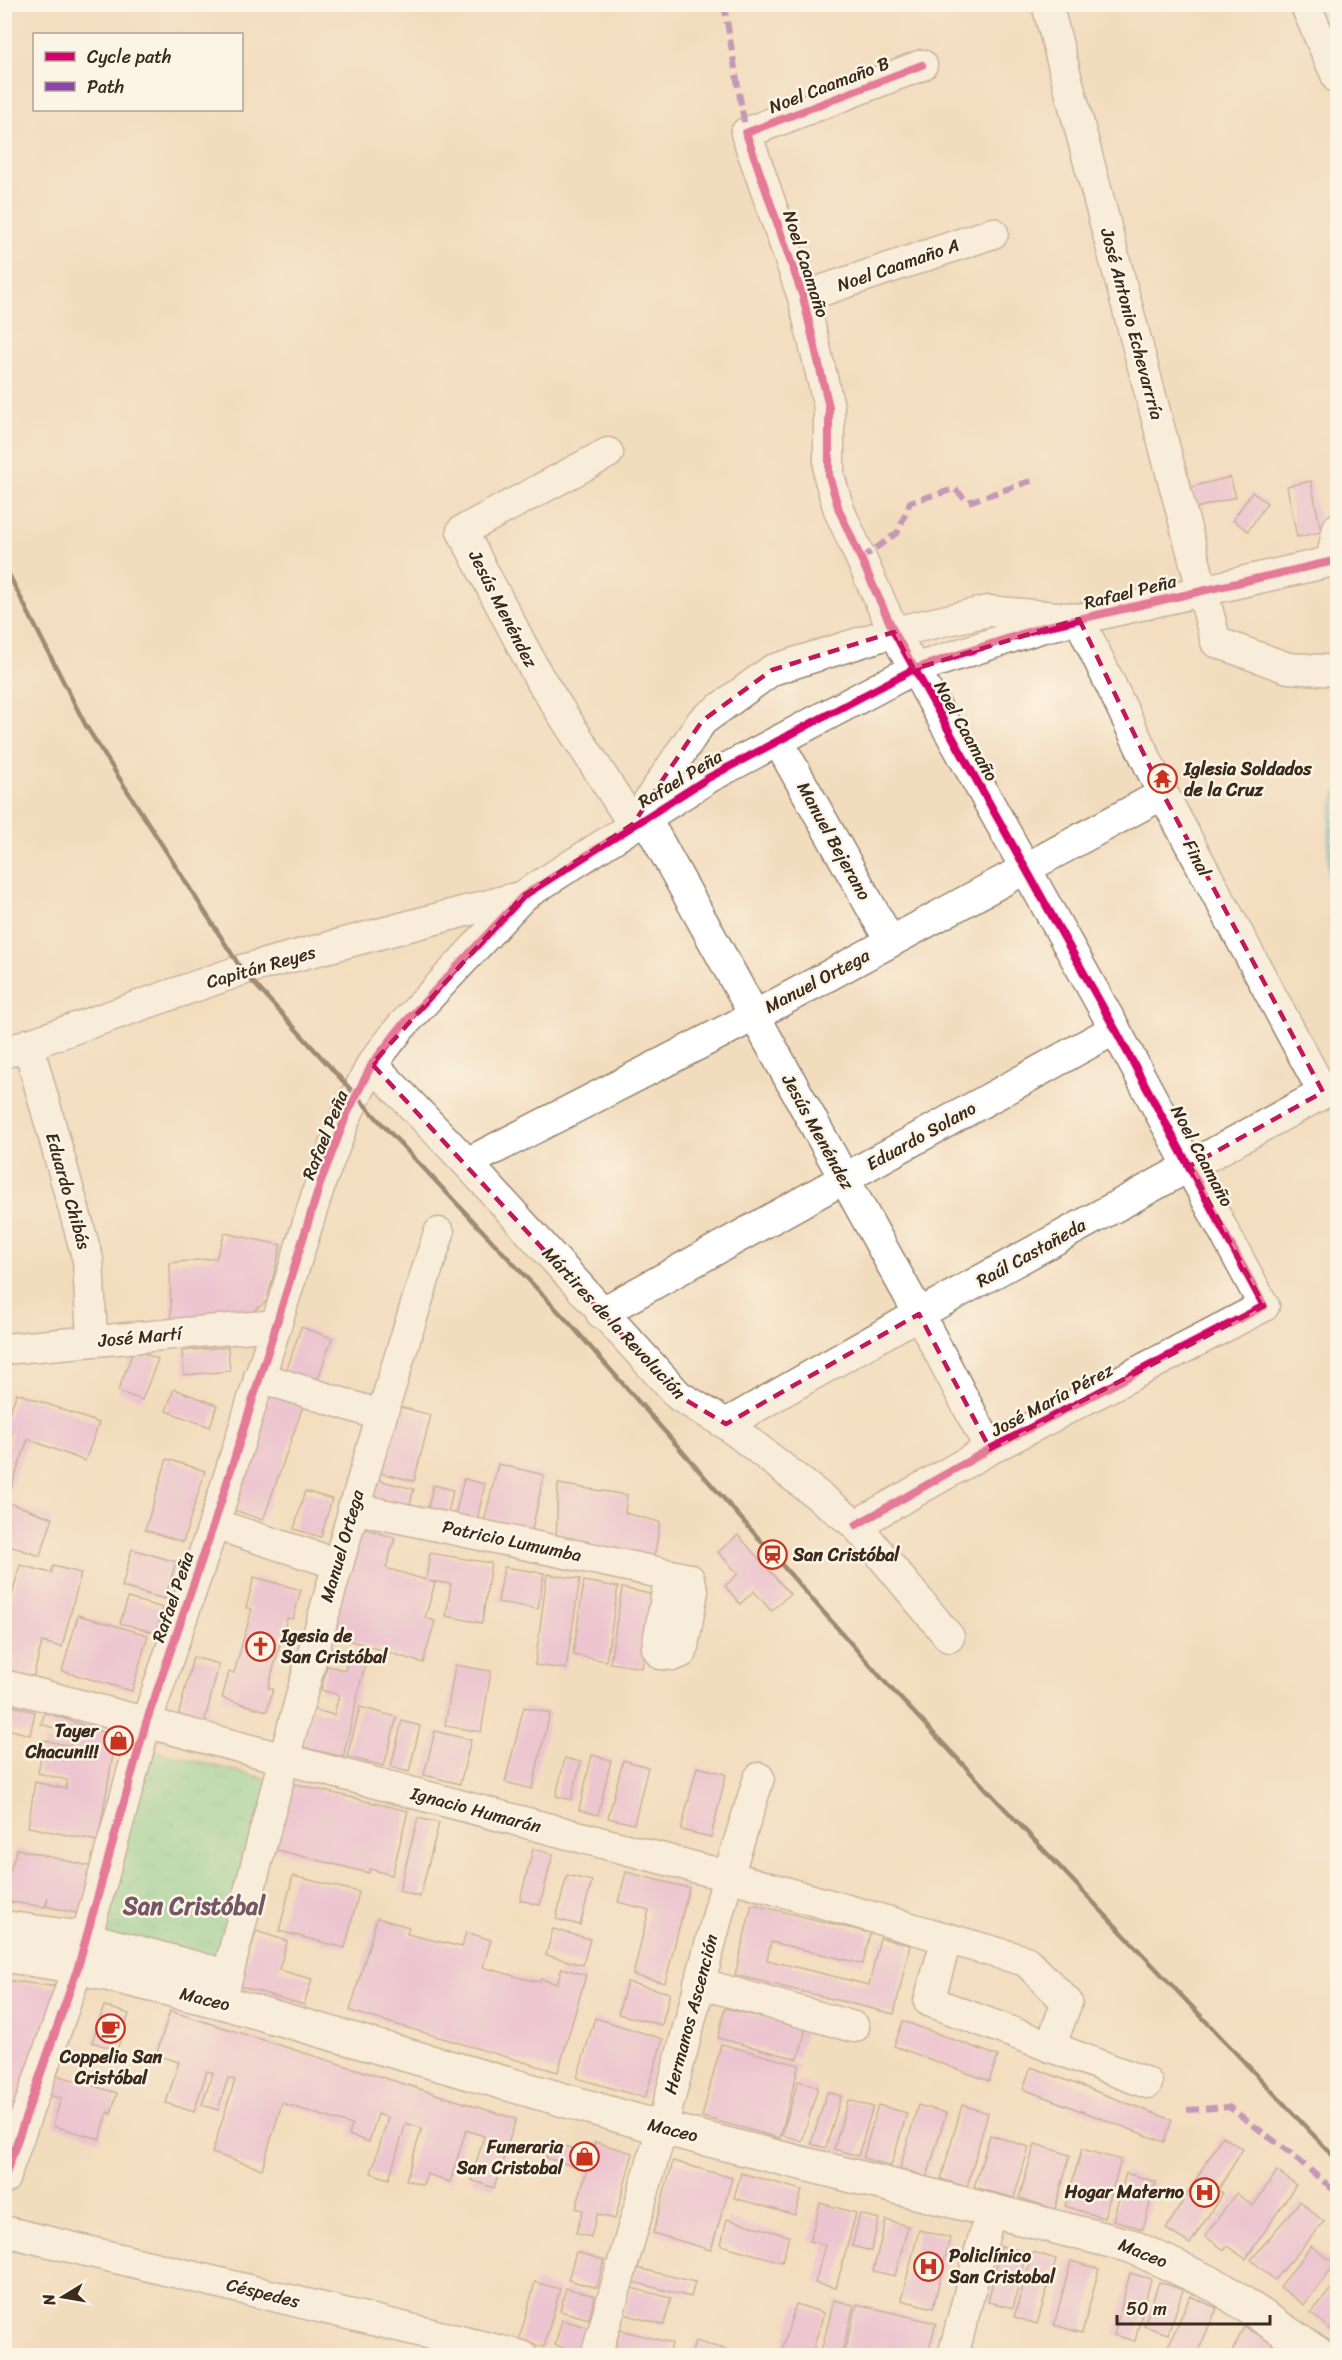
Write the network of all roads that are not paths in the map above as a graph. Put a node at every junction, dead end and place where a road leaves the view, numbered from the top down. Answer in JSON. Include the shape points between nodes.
{"nodes":[{"id":1,"x":1047,"y":4,"type":"edge"},
{"id":2,"x":1305,"y":4,"type":"edge"},
{"id":3,"x":922,"y":65,"type":"dead end"},
{"id":4,"x":1338,"y":79,"type":"edge"},
{"id":5,"x":746,"y":132,"type":"joint"},
{"id":6,"x":993,"y":233,"type":"dead end"},
{"id":7,"x":804,"y":297,"type":"junction"},
{"id":8,"x":608,"y":453,"type":"dead end"},
{"id":9,"x":1338,"y":528,"type":"edge"},
{"id":10,"x":1334,"y":560,"type":"edge"},
{"id":11,"x":1204,"y":589,"type":"junction"},
{"id":12,"x":1079,"y":620,"type":"junction"},
{"id":13,"x":894,"y":633,"type":"junction"},
{"id":14,"x":914,"y":669,"type":"junction"},
{"id":15,"x":1338,"y":671,"type":"edge"},
{"id":16,"x":778,"y":741,"type":"junction"},
{"id":17,"x":1163,"y":794,"type":"junction"},
{"id":18,"x":639,"y":820,"type":"junction"},
{"id":19,"x":1025,"y":868,"type":"junction"},
{"id":20,"x":523,"y":896,"type":"junction"},
{"id":21,"x":890,"y":941,"type":"junction"},
{"id":22,"x":754,"y":1016,"type":"junction"},
{"id":23,"x":1115,"y":1029,"type":"junction"},
{"id":24,"x":16,"y":1049,"type":"edge"},
{"id":25,"x":372,"y":1064,"type":"junction"},
{"id":26,"x":1330,"y":1088,"type":"edge"},
{"id":27,"x":467,"y":1163,"type":"junction"},
{"id":28,"x":1190,"y":1166,"type":"junction"},
{"id":29,"x":843,"y":1179,"type":"junction"},
{"id":30,"x":439,"y":1233,"type":"dead end"},
{"id":31,"x":1264,"y":1306,"type":"joint"},
{"id":32,"x":601,"y":1313,"type":"junction"},
{"id":33,"x":919,"y":1314,"type":"junction"},
{"id":34,"x":276,"y":1325,"type":"junction"},
{"id":35,"x":92,"y":1340,"type":"junction"},
{"id":36,"x":4,"y":1348,"type":"edge"},
{"id":37,"x":259,"y":1377,"type":"junction"},
{"id":38,"x":380,"y":1415,"type":"junction"},
{"id":39,"x":726,"y":1424,"type":"junction"},
{"id":40,"x":990,"y":1449,"type":"junction"},
{"id":41,"x":353,"y":1508,"type":"junction"},
{"id":42,"x":214,"y":1524,"type":"junction"},
{"id":43,"x":856,"y":1525,"type":"junction"},
{"id":44,"x":338,"y":1564,"type":"junction"},
{"id":45,"x":670,"y":1575,"type":"dead end"},
{"id":46,"x":949,"y":1637,"type":"dead end"},
{"id":47,"x":4,"y":1685,"type":"edge"},
{"id":48,"x":146,"y":1723,"type":"junction"},
{"id":49,"x":282,"y":1759,"type":"junction"},
{"id":50,"x":759,"y":1778,"type":"dead end"},
{"id":51,"x":728,"y":1876,"type":"junction"},
{"id":52,"x":4,"y":1926,"type":"edge"},
{"id":53,"x":947,"y":1938,"type":"junction"},
{"id":54,"x":82,"y":1952,"type":"junction"},
{"id":55,"x":4,"y":1955,"type":"edge"},
{"id":56,"x":699,"y":1983,"type":"junction"},
{"id":57,"x":224,"y":1989,"type":"junction"},
{"id":58,"x":854,"y":2027,"type":"dead end"},
{"id":59,"x":1050,"y":2047,"type":"junction"},
{"id":60,"x":1147,"y":2083,"type":"dead end"},
{"id":61,"x":662,"y":2128,"type":"junction"},
{"id":62,"x":4,"y":2179,"type":"edge"},
{"id":63,"x":991,"y":2209,"type":"junction"},
{"id":64,"x":4,"y":2231,"type":"edge"},
{"id":65,"x":1288,"y":2346,"type":"edge"},
{"id":66,"x":522,"y":2355,"type":"edge"},
{"id":67,"x":596,"y":2355,"type":"edge"},
{"id":68,"x":953,"y":2355,"type":"edge"},
{"id":69,"x":1321,"y":2355,"type":"edge"}],
"edges":[{"from":1,"to":11,"type":"street","name":"José Antonio Echevarrría"},
{"from":2,"to":4,"type":"street"},
{"from":3,"to":5,"type":"street","name":"Noel Caamaño B"},
{"from":5,"to":7,"type":"street","name":"Noel Caamaño"},
{"from":6,"to":7,"type":"street","name":"Noel Caamaño A"},
{"from":7,"to":13,"type":"street","name":"Noel Caamaño","via":[[829,407],[829,476],[839,510]]},
{"from":8,"to":18,"type":"street","name":"Jesús Menéndez","via":[[462,531],[538,676]]},
{"from":9,"to":10,"type":"street"},
{"from":10,"to":11,"type":"street","name":"Rafael Peña"},
{"from":11,"to":12,"type":"street","name":"Rafael Peña"},
{"from":11,"to":15,"type":"street","name":"José Antonio Echevarrría","via":[[1216,642],[1288,668]]},
{"from":12,"to":13,"type":"street","name":"Rafael Peña","via":[[988,611]]},
{"from":12,"to":14,"type":"street","name":"Rafael Peña","via":[[1040,628]]},
{"from":12,"to":17,"type":"street","name":"Final"},
{"from":13,"to":14,"type":"street","name":"Noel Caamaño"},
{"from":13,"to":18,"type":"street","name":"Rafael Peña","via":[[772,670],[702,721]]},
{"from":14,"to":16,"type":"street","name":"Rafael Peña"},
{"from":14,"to":19,"type":"street","name":"Noel Caamaño"},
{"from":16,"to":18,"type":"street","name":"Rafael Peña"},
{"from":16,"to":21,"type":"street","name":"Manuel Bejerano"},
{"from":17,"to":19,"type":"street","name":"Manuel Ortega"},
{"from":17,"to":26,"type":"street","name":"Final"},
{"from":18,"to":20,"type":"street","name":"Rafael Peña"},
{"from":18,"to":22,"type":"street","name":"Jesús Menéndez"},
{"from":19,"to":21,"type":"street","name":"Manuel Ortega"},
{"from":19,"to":23,"type":"street","name":"Noel Caamaño"},
{"from":20,"to":24,"type":"street","name":"Capitán Reyes","via":[[242,970]]},
{"from":20,"to":25,"type":"street","name":"Rafael Peña","via":[[400,1028]]},
{"from":21,"to":22,"type":"street","name":"Manuel Ortega"},
{"from":22,"to":27,"type":"street","name":"Manuel Ortega"},
{"from":22,"to":29,"type":"street","name":"Jesús Menéndez"},
{"from":23,"to":28,"type":"street","name":"Noel Caamaño"},
{"from":23,"to":29,"type":"street","name":"Eduardo Solano"},
{"from":24,"to":35,"type":"street","name":"Eduardo Chibás","via":[[88,1260]]},
{"from":25,"to":27,"type":"street","name":"Mártires de la Revolución"},
{"from":25,"to":34,"type":"street","name":"Rafael Peña","via":[[321,1181]]},
{"from":26,"to":28,"type":"street","name":"Raúl Castañeda"},
{"from":27,"to":32,"type":"street","name":"Mártires de la Revolución"},
{"from":28,"to":31,"type":"street","name":"Noel Caamaño"},
{"from":28,"to":33,"type":"street","name":"Raúl Castañeda"},
{"from":29,"to":32,"type":"street","name":"Eduardo Solano"},
{"from":29,"to":33,"type":"street","name":"Jesús Menéndez"},
{"from":30,"to":38,"type":"street","name":"Manuel Ortega"},
{"from":31,"to":40,"type":"street","name":"José María Pérez"},
{"from":32,"to":39,"type":"street","name":"Mártires de la Revolución","via":[[679,1396]]},
{"from":33,"to":39,"type":"street","name":"Raúl Castañeda"},
{"from":33,"to":40,"type":"street","name":"Jesús Menéndez"},
{"from":34,"to":35,"type":"street","name":"José Martí"},
{"from":34,"to":37,"type":"street","name":"Rafael Peña"},
{"from":35,"to":36,"type":"street","name":"José Martí"},
{"from":37,"to":38,"type":"street"},
{"from":37,"to":42,"type":"street","name":"Rafael Peña"},
{"from":38,"to":41,"type":"street","name":"Manuel Ortega"},
{"from":39,"to":43,"type":"street","name":"Mártires de la Revolución"},
{"from":40,"to":43,"type":"street","name":"José María Pérez"},
{"from":41,"to":44,"type":"street","name":"Manuel Ortega"},
{"from":41,"to":45,"type":"street","name":"Patricio Lumumba"},
{"from":42,"to":44,"type":"street"},
{"from":42,"to":48,"type":"street","name":"Rafael Peña"},
{"from":43,"to":46,"type":"street","name":"Mártires de la Revolución"},
{"from":44,"to":49,"type":"street","name":"Manuel Ortega"},
{"from":47,"to":48,"type":"street","name":"Ignacio Humarán"},
{"from":48,"to":49,"type":"street","name":"Ignacio Humarán"},
{"from":48,"to":54,"type":"street","name":"Rafael Peña"},
{"from":49,"to":51,"type":"street","name":"Ignacio Humarán"},
{"from":49,"to":57,"type":"street","name":"Manuel Ortega"},
{"from":50,"to":51,"type":"street","name":"Hermanos Ascención"},
{"from":51,"to":53,"type":"street","name":"Ignacio Humarán"},
{"from":51,"to":56,"type":"street","name":"Hermanos Ascención"},
{"from":52,"to":54,"type":"street"},
{"from":53,"to":59,"type":"street","name":"Ignacio Humarán","via":[[1026,1961],[1067,2002]]},
{"from":53,"to":59,"type":"street","via":[[929,2001]]},
{"from":54,"to":55,"type":"main road","name":"Maceo"},
{"from":54,"to":57,"type":"main road","name":"Maceo"},
{"from":54,"to":62,"type":"street","name":"Rafael Peña"},
{"from":56,"to":58,"type":"street"},
{"from":56,"to":61,"type":"street","name":"Hermanos Ascención"},
{"from":57,"to":61,"type":"main road","name":"Maceo"},
{"from":59,"to":60,"type":"street"},
{"from":61,"to":63,"type":"main road","name":"Maceo"},
{"from":61,"to":67,"type":"street","name":"Hermanos Ascención"},
{"from":63,"to":65,"type":"main road","name":"Maceo","via":[[1142,2250],[1219,2287]]},
{"from":63,"to":68,"type":"street"},
{"from":64,"to":66,"type":"street","name":"Céspedes"},
{"from":65,"to":69,"type":"main road","name":"Maceo"}]}
